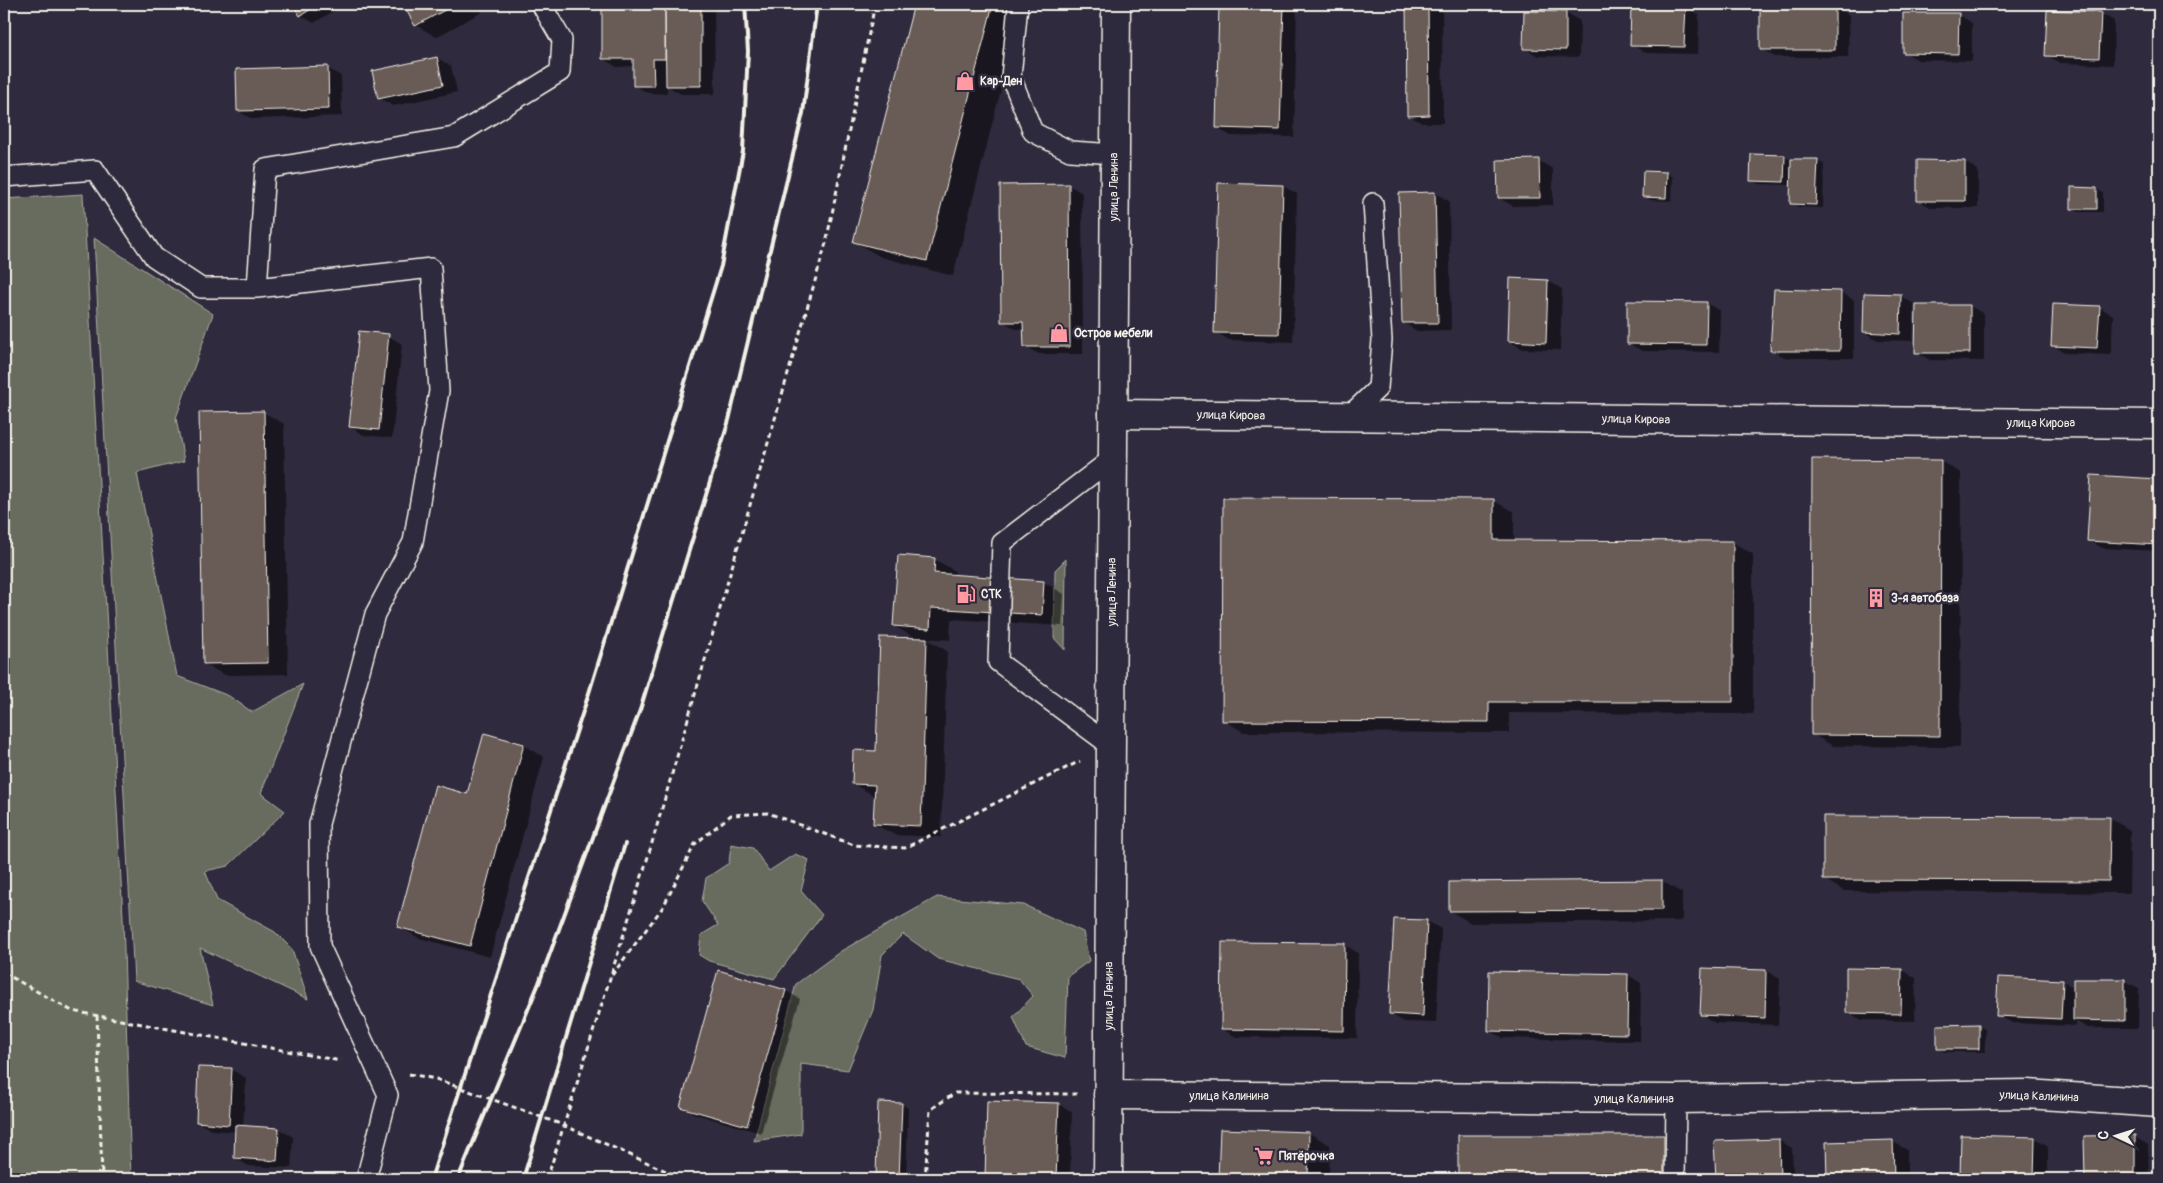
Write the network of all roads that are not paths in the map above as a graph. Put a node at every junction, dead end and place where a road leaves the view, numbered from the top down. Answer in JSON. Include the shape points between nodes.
{"nodes":[{"id":1,"x":541,"y":4,"type":"edge"},
{"id":2,"x":1116,"y":4,"type":"edge"},
{"id":3,"x":1018,"y":5,"type":"dead end"},
{"id":4,"x":1114,"y":154,"type":"junction"},
{"id":5,"x":4,"y":177,"type":"edge"},
{"id":6,"x":1373,"y":203,"type":"dead end"},
{"id":7,"x":257,"y":288,"type":"junction"},
{"id":8,"x":1113,"y":414,"type":"junction"},
{"id":9,"x":1350,"y":416,"type":"junction"},
{"id":10,"x":2159,"y":424,"type":"edge"},
{"id":11,"x":1113,"y":458,"type":"junction"},
{"id":12,"x":1111,"y":746,"type":"junction"},
{"id":13,"x":1108,"y":1094,"type":"junction"},
{"id":14,"x":1676,"y":1099,"type":"junction"},
{"id":15,"x":2159,"y":1103,"type":"edge"},
{"id":16,"x":366,"y":1179,"type":"edge"},
{"id":17,"x":1108,"y":1179,"type":"edge"},
{"id":18,"x":1675,"y":1179,"type":"edge"}],
"edges":[{"from":1,"to":7,"type":"lane","via":[[562,40],[560,72],[454,137],[265,169]]},
{"from":2,"to":4,"type":"street","name":"улица Ленина"},
{"from":3,"to":4,"type":"lane","via":[[1011,77],[1033,132],[1070,151]]},
{"from":4,"to":8,"type":"street","name":"улица Ленина"},
{"from":5,"to":7,"type":"lane","via":[[95,170],[154,257],[201,288]]},
{"from":6,"to":9,"type":"lane","via":[[1382,340],[1378,388]]},
{"from":7,"to":16,"type":"lane","via":[[431,268],[439,391],[413,542],[375,614],[319,824],[320,946],[388,1095]]},
{"from":8,"to":9,"type":"street","name":"улица Кирова"},
{"from":8,"to":11,"type":"street","name":"улица Ленина"},
{"from":9,"to":10,"type":"street","name":"улица Кирова"},
{"from":11,"to":12,"type":"street","name":"улица Ленина"},
{"from":11,"to":12,"type":"lane","via":[[1002,543],[998,662]]},
{"from":12,"to":13,"type":"street","name":"улица Ленина"},
{"from":13,"to":14,"type":"street","name":"улица Калинина"},
{"from":13,"to":17,"type":"street","name":"улица Ленина"},
{"from":14,"to":15,"type":"street","name":"улица Калинина","via":[[2027,1094]]},
{"from":14,"to":18,"type":"lane"}]}
